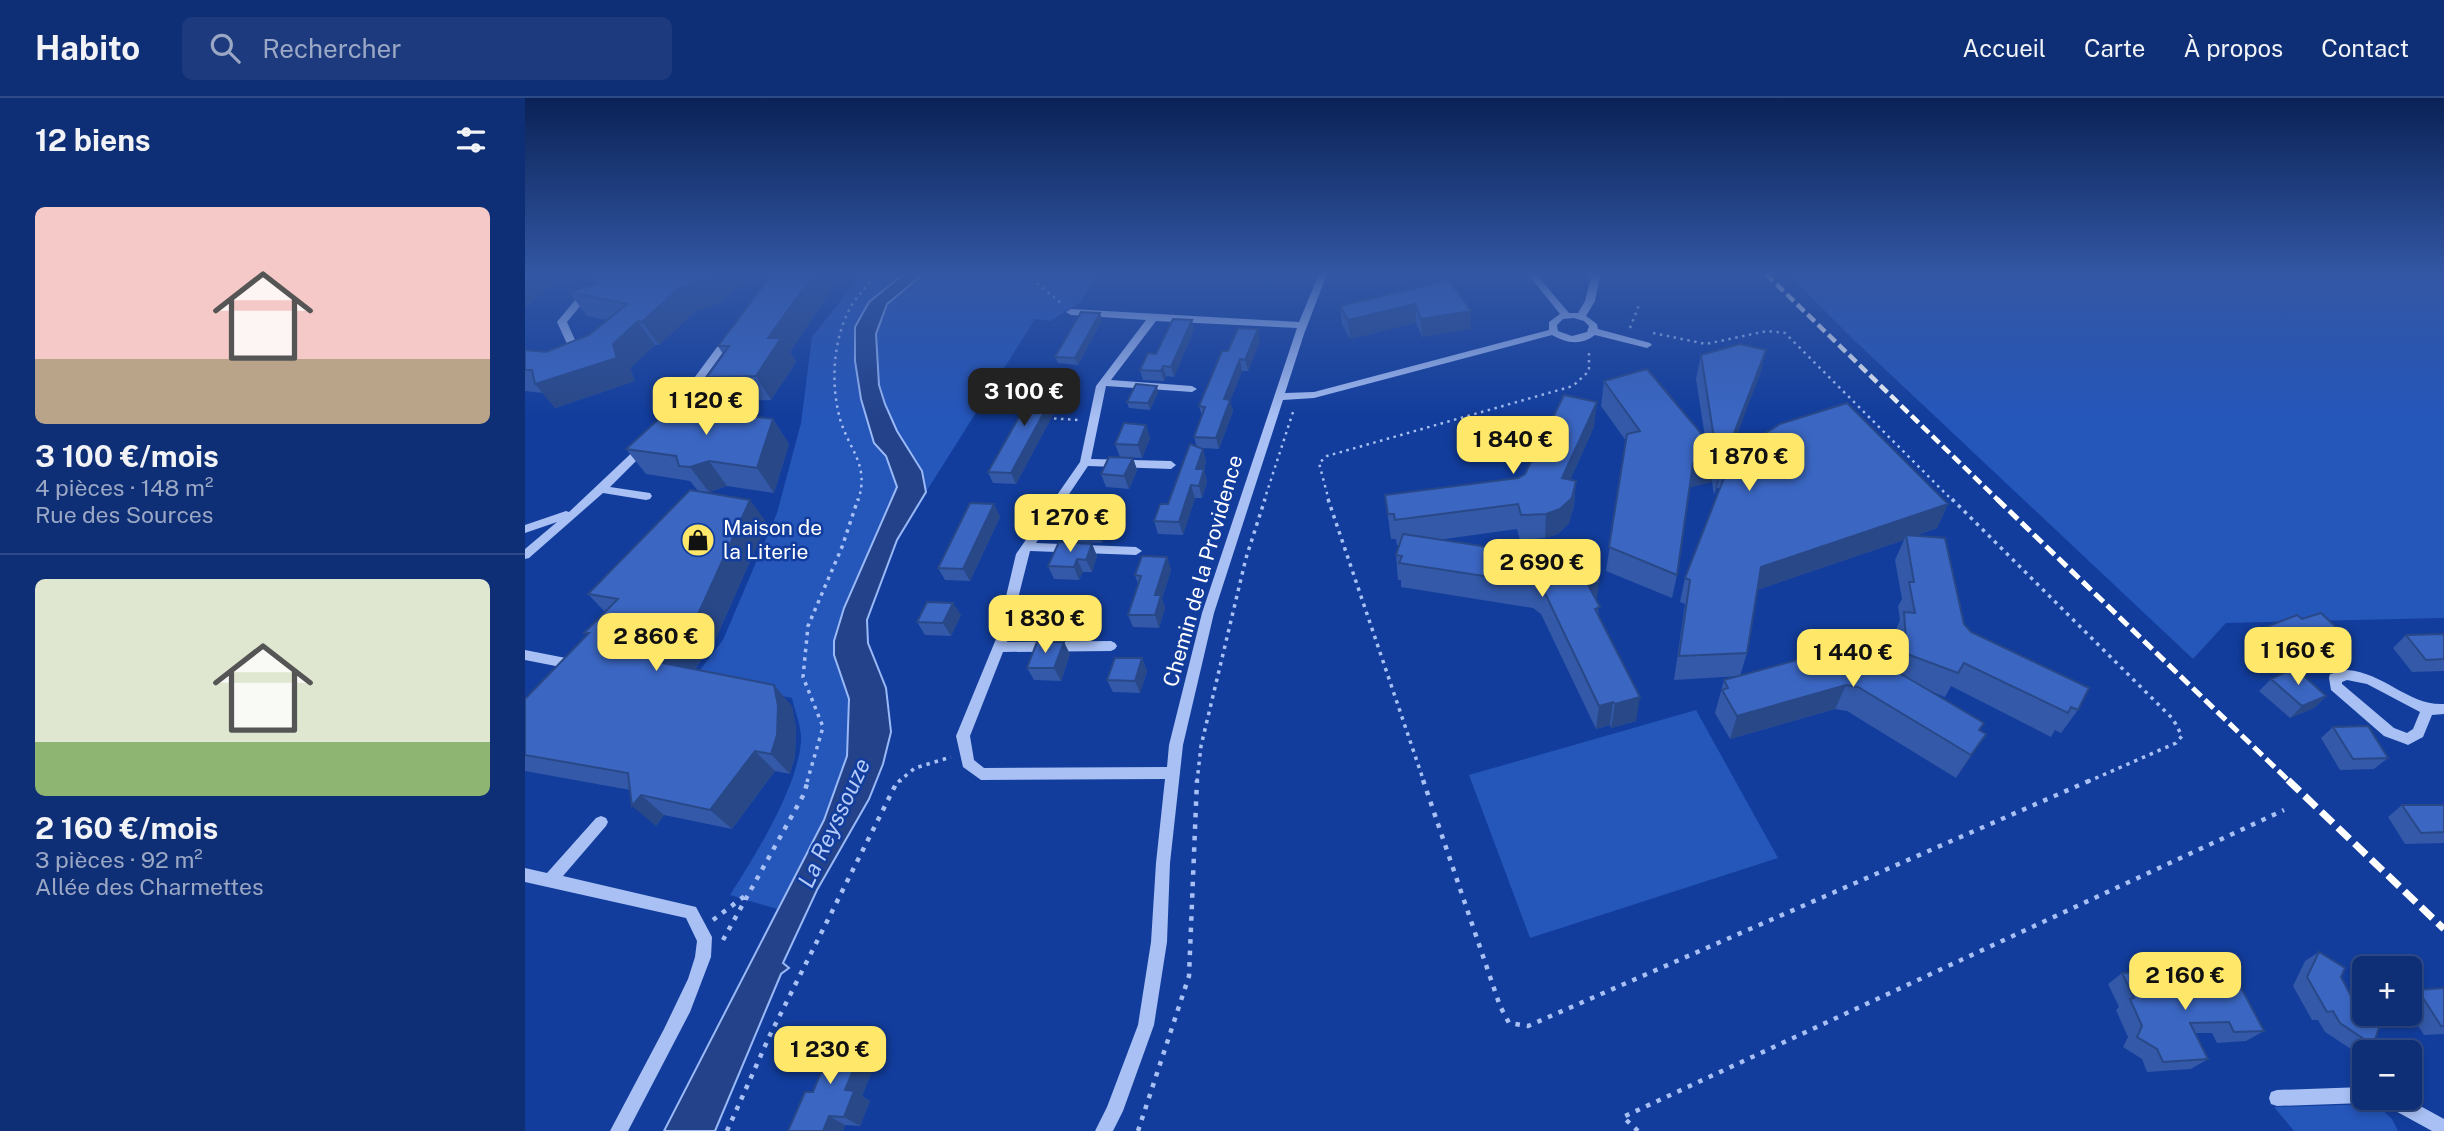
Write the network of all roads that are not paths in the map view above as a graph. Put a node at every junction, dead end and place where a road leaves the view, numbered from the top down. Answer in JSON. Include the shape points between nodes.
{"nodes":[{"id":1,"x":562,"y":322,"type":"edge"},
{"id":2,"x":1150,"y":322,"type":"edge"},
{"id":3,"x":1243,"y":322,"type":"edge"},
{"id":4,"x":1304,"y":322,"type":"edge"},
{"id":5,"x":1553,"y":322,"type":"edge"},
{"id":6,"x":1591,"y":322,"type":"edge"},
{"id":7,"x":1303,"y":325,"type":"junction"},
{"id":8,"x":733,"y":332,"type":"edge"},
{"id":9,"x":1554,"y":332,"type":"junction"},
{"id":10,"x":1590,"y":334,"type":"junction"},
{"id":11,"x":1647,"y":345,"type":"dead end"},
{"id":12,"x":550,"y":359,"type":"edge"},
{"id":13,"x":1103,"y":383,"type":"junction"},
{"id":14,"x":1192,"y":389,"type":"dead end"},
{"id":15,"x":1278,"y":397,"type":"junction"},
{"id":16,"x":659,"y":430,"type":"edge"},
{"id":17,"x":651,"y":439,"type":"edge"},
{"id":18,"x":1084,"y":462,"type":"junction"},
{"id":19,"x":1171,"y":465,"type":"dead end"},
{"id":20,"x":601,"y":489,"type":"junction"},
{"id":21,"x":646,"y":496,"type":"dead end"},
{"id":22,"x":579,"y":510,"type":"junction"},
{"id":23,"x":525,"y":528,"type":"edge"},
{"id":24,"x":1025,"y":547,"type":"junction"},
{"id":25,"x":1136,"y":551,"type":"dead end"},
{"id":26,"x":525,"y":555,"type":"edge"},
{"id":27,"x":1111,"y":646,"type":"dead end"},
{"id":28,"x":999,"y":647,"type":"junction"},
{"id":29,"x":525,"y":655,"type":"edge"},
{"id":30,"x":576,"y":675,"type":"edge"},
{"id":31,"x":2444,"y":709,"type":"edge"},
{"id":32,"x":2428,"y":710,"type":"junction"},
{"id":33,"x":1173,"y":773,"type":"junction"},
{"id":34,"x":601,"y":821,"type":"dead end"},
{"id":35,"x":525,"y":875,"type":"edge"},
{"id":36,"x":550,"y":880,"type":"junction"},
{"id":37,"x":2352,"y":1095,"type":"edge"},
{"id":38,"x":2277,"y":1098,"type":"dead end"},
{"id":39,"x":2411,"y":1110,"type":"edge"},
{"id":40,"x":2444,"y":1128,"type":"edge"},
{"id":41,"x":619,"y":1131,"type":"edge"},
{"id":42,"x":1104,"y":1131,"type":"edge"}],
"edges":[{"from":1,"to":12,"type":"street","via":[[574,349]]},
{"from":2,"to":13,"type":"street"},
{"from":3,"to":7,"type":"street"},
{"from":4,"to":7,"type":"street","name":"Chemin de la Providence"},
{"from":5,"to":9,"type":"street"},
{"from":6,"to":10,"type":"street"},
{"from":7,"to":15,"type":"street","name":"Chemin de la Providence"},
{"from":8,"to":16,"type":"street"},
{"from":9,"to":10,"type":"street","via":[[1569,340]]},
{"from":9,"to":15,"type":"street","via":[[1314,395]]},
{"from":10,"to":11,"type":"street"},
{"from":13,"to":14,"type":"street"},
{"from":13,"to":18,"type":"street"},
{"from":15,"to":33,"type":"street","name":"Chemin de la Providence","via":[[1208,613]]},
{"from":17,"to":20,"type":"street"},
{"from":18,"to":19,"type":"street"},
{"from":18,"to":24,"type":"street"},
{"from":20,"to":21,"type":"street"},
{"from":20,"to":22,"type":"street"},
{"from":22,"to":23,"type":"street"},
{"from":22,"to":26,"type":"street"},
{"from":24,"to":25,"type":"street"},
{"from":24,"to":28,"type":"street"},
{"from":27,"to":28,"type":"street"},
{"from":28,"to":33,"type":"street","via":[[963,736],[968,763],[981,774]]},
{"from":29,"to":30,"type":"street","via":[[585,666]]},
{"from":31,"to":32,"type":"street"},
{"from":32,"to":32,"type":"street","via":[[2380,684],[2345,674],[2335,678],[2336,686],[2389,732],[2408,739],[2418,733]]},
{"from":33,"to":42,"type":"street","name":"Chemin de la Providence","via":[[1159,942],[1146,1025]]},
{"from":34,"to":36,"type":"street"},
{"from":35,"to":36,"type":"street"},
{"from":36,"to":41,"type":"street","via":[[691,912],[705,940],[704,961]]},
{"from":37,"to":38,"type":"street"},
{"from":39,"to":40,"type":"street"}]}
